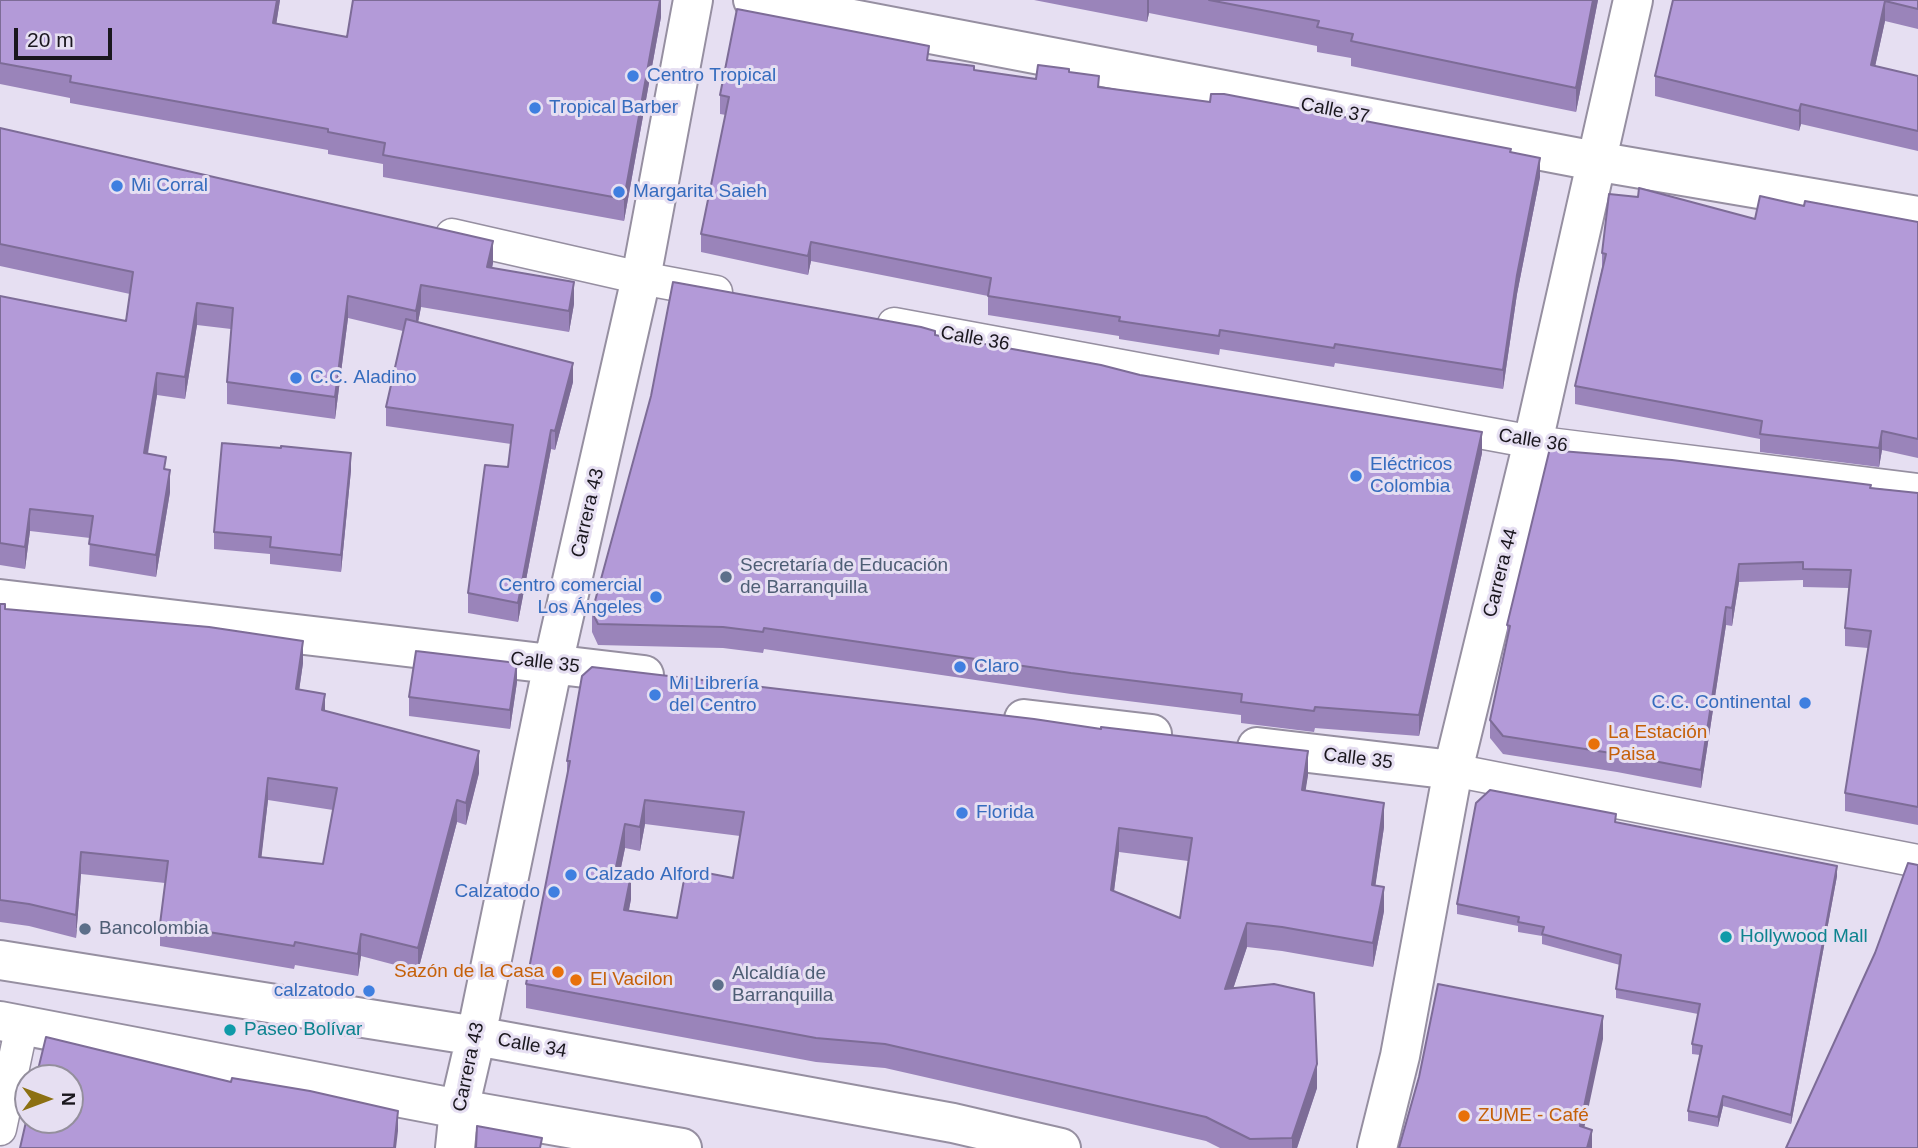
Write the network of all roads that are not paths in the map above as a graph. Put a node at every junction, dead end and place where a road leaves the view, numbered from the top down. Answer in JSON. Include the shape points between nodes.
{"nodes":[{"id":1,"x":693,"y":0,"type":"edge"},
{"id":2,"x":753,"y":0,"type":"edge"},
{"id":3,"x":1633,"y":0,"type":"edge"},
{"id":4,"x":1595,"y":161,"type":"junction"},
{"id":5,"x":1918,"y":216,"type":"edge"},
{"id":6,"x":423,"y":228,"type":"edge"},
{"id":7,"x":641,"y":278,"type":"junction"},
{"id":8,"x":751,"y":298,"type":"edge"},
{"id":9,"x":860,"y":318,"type":"edge"},
{"id":10,"x":1533,"y":442,"type":"junction"},
{"id":11,"x":1918,"y":490,"type":"edge"},
{"id":12,"x":0,"y":599,"type":"edge"},
{"id":13,"x":553,"y":664,"type":"junction"},
{"id":14,"x":678,"y":678,"type":"edge"},
{"id":15,"x":996,"y":716,"type":"edge"},
{"id":16,"x":1452,"y":770,"type":"junction"},
{"id":17,"x":1918,"y":861,"type":"edge"},
{"id":18,"x":0,"y":960,"type":"edge"},
{"id":19,"x":11,"y":1023,"type":"edge"},
{"id":20,"x":476,"y":1036,"type":"junction"},
{"id":21,"x":459,"y":1109,"type":"junction"},
{"id":22,"x":0,"y":1129,"type":"edge"},
{"id":23,"x":455,"y":1148,"type":"edge"},
{"id":24,"x":682,"y":1148,"type":"edge"},
{"id":25,"x":1061,"y":1148,"type":"edge"},
{"id":26,"x":1377,"y":1148,"type":"edge"}],
"edges":[{"from":1,"to":7,"type":"street","name":"Carrera 43"},
{"from":2,"to":4,"type":"street","name":"Calle 37"},
{"from":3,"to":4,"type":"street","name":"Carrera 44"},
{"from":4,"to":5,"type":"street","name":"Calle 37"},
{"from":4,"to":10,"type":"street","name":"Carrera 44"},
{"from":6,"to":7,"type":"street"},
{"from":7,"to":8,"type":"street"},
{"from":7,"to":13,"type":"street","name":"Carrera 43"},
{"from":9,"to":10,"type":"street","name":"Calle 36"},
{"from":10,"to":11,"type":"street","name":"Calle 36"},
{"from":10,"to":16,"type":"street","name":"Carrera 44"},
{"from":12,"to":13,"type":"street","name":"Calle 35"},
{"from":13,"to":14,"type":"street","name":"Calle 35"},
{"from":13,"to":20,"type":"street","name":"Carrera 43"},
{"from":15,"to":16,"type":"street","name":"Calle 35"},
{"from":16,"to":17,"type":"street","name":"Calle 35"},
{"from":16,"to":26,"type":"street","name":"Carrera 44","via":[[1400,1056]]},
{"from":18,"to":20,"type":"street","name":"Calle 34"},
{"from":19,"to":21,"type":"street"},
{"from":19,"to":22,"type":"street"},
{"from":20,"to":21,"type":"street","name":"Carrera 43"},
{"from":20,"to":25,"type":"street","name":"Calle 34","via":[[953,1123]]},
{"from":21,"to":23,"type":"street","name":"Carrera 43"},
{"from":21,"to":24,"type":"street"}]}
